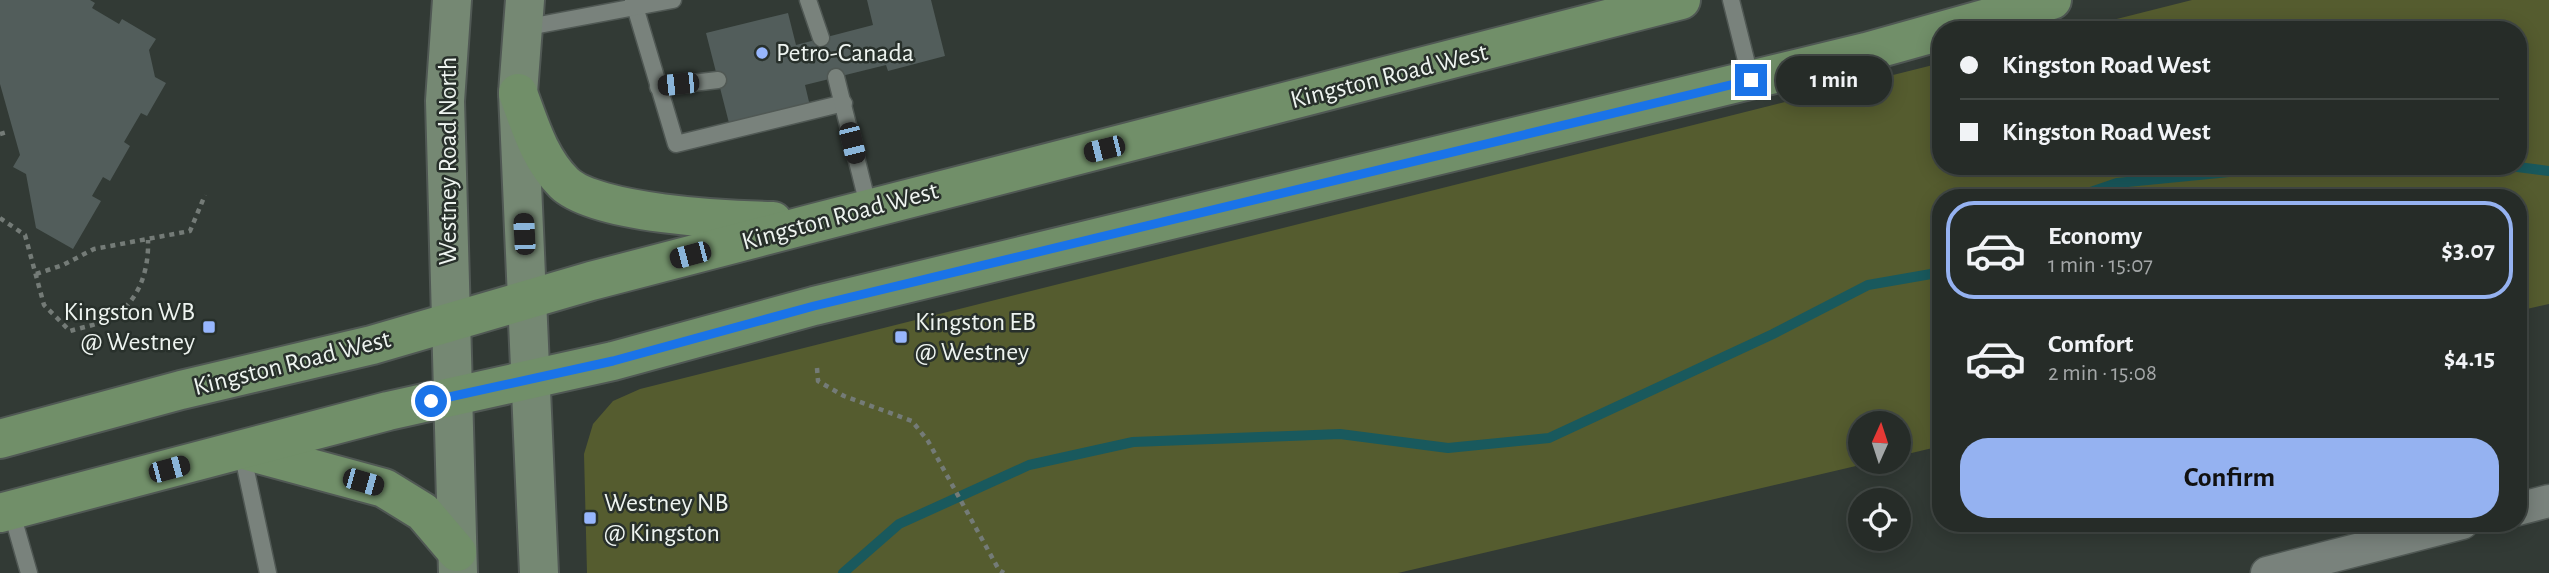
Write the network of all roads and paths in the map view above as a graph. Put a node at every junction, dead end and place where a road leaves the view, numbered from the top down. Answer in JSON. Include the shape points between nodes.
{"nodes":[{"id":1,"x":452,"y":0,"type":"edge"},
{"id":2,"x":673,"y":0,"type":"edge"},
{"id":3,"x":808,"y":0,"type":"edge"},
{"id":4,"x":1681,"y":0,"type":"edge"},
{"id":5,"x":1731,"y":0,"type":"edge"},
{"id":6,"x":2052,"y":0,"type":"edge"},
{"id":7,"x":634,"y":4,"type":"edge"},
{"id":8,"x":524,"y":14,"type":"edge"},
{"id":9,"x":1977,"y":21,"type":"edge"},
{"id":10,"x":1932,"y":34,"type":"edge"},
{"id":11,"x":821,"y":38,"type":"dead end"},
{"id":12,"x":836,"y":78,"type":"dead end"},
{"id":13,"x":718,"y":80,"type":"dead end"},
{"id":14,"x":1751,"y":80,"type":"junction"},
{"id":15,"x":658,"y":86,"type":"junction"},
{"id":16,"x":518,"y":93,"type":"junction"},
{"id":17,"x":844,"y":103,"type":"junction"},
{"id":18,"x":7,"y":132,"type":"dead end"},
{"id":19,"x":0,"y":134,"type":"edge"},
{"id":20,"x":205,"y":195,"type":"dead end"},
{"id":21,"x":869,"y":208,"type":"junction"},
{"id":22,"x":0,"y":218,"type":"edge"},
{"id":23,"x":814,"y":223,"type":"junction"},
{"id":24,"x":148,"y":240,"type":"junction"},
{"id":25,"x":36,"y":274,"type":"junction"},
{"id":26,"x":526,"y":300,"type":"junction"},
{"id":27,"x":450,"y":322,"type":"junction"},
{"id":28,"x":817,"y":368,"type":"dead end"},
{"id":29,"x":530,"y":379,"type":"junction"},
{"id":30,"x":452,"y":396,"type":"junction"},
{"id":31,"x":0,"y":439,"type":"edge"},
{"id":32,"x":242,"y":450,"type":"junction"},
{"id":33,"x":2549,"y":501,"type":"edge"},
{"id":34,"x":2527,"y":507,"type":"edge"},
{"id":35,"x":6,"y":511,"type":"edge"},
{"id":36,"x":2427,"y":532,"type":"edge"},
{"id":37,"x":457,"y":562,"type":"edge"},
{"id":38,"x":1000,"y":572,"type":"edge"},
{"id":39,"x":29,"y":573,"type":"edge"},
{"id":40,"x":268,"y":573,"type":"edge"},
{"id":41,"x":539,"y":573,"type":"edge"},
{"id":42,"x":2267,"y":573,"type":"edge"}],
"edges":[{"from":1,"to":27,"type":"main road","name":"Westney Road North","via":[[444,102]]},
{"from":2,"to":7,"type":"lane"},
{"from":3,"to":11,"type":"lane"},
{"from":4,"to":21,"type":"main road","name":"Kingston Road West"},
{"from":5,"to":14,"type":"lane"},
{"from":6,"to":9,"type":"main road"},
{"from":7,"to":8,"type":"lane"},
{"from":7,"to":15,"type":"lane"},
{"from":8,"to":16,"type":"main road"},
{"from":10,"to":14,"type":"main road"},
{"from":12,"to":17,"type":"lane"},
{"from":13,"to":15,"type":"lane"},
{"from":14,"to":29,"type":"main road"},
{"from":15,"to":17,"type":"lane","via":[[676,144]]},
{"from":16,"to":23,"type":"main road","via":[[543,158],[566,185],[608,203],[705,219]]},
{"from":16,"to":26,"type":"main road"},
{"from":17,"to":21,"type":"lane"},
{"from":18,"to":19,"type":"path"},
{"from":20,"to":24,"type":"path","via":[[190,231]]},
{"from":21,"to":23,"type":"main road","name":"Kingston Road West"},
{"from":22,"to":25,"type":"path","via":[[25,235]]},
{"from":23,"to":26,"type":"main road","name":"Kingston Road West"},
{"from":24,"to":25,"type":"path","via":[[94,248]]},
{"from":24,"to":25,"type":"path","via":[[149,264],[138,292],[113,317],[70,331],[44,305]]},
{"from":26,"to":27,"type":"main road","name":"Kingston Road West"},
{"from":26,"to":29,"type":"main road"},
{"from":27,"to":30,"type":"main road","name":"Westney Road North"},
{"from":27,"to":31,"type":"main road","name":"Kingston Road West"},
{"from":28,"to":38,"type":"path","via":[[818,381],[844,396],[912,421],[928,441]]},
{"from":29,"to":30,"type":"main road"},
{"from":29,"to":41,"type":"main road"},
{"from":30,"to":32,"type":"main road"},
{"from":30,"to":37,"type":"main road","name":"Westney Road North"},
{"from":32,"to":35,"type":"main road"},
{"from":32,"to":37,"type":"main road","via":[[384,488],[423,512]]},
{"from":32,"to":40,"type":"lane"},
{"from":33,"to":34,"type":"street"},
{"from":35,"to":39,"type":"lane"},
{"from":36,"to":42,"type":"street"}]}
